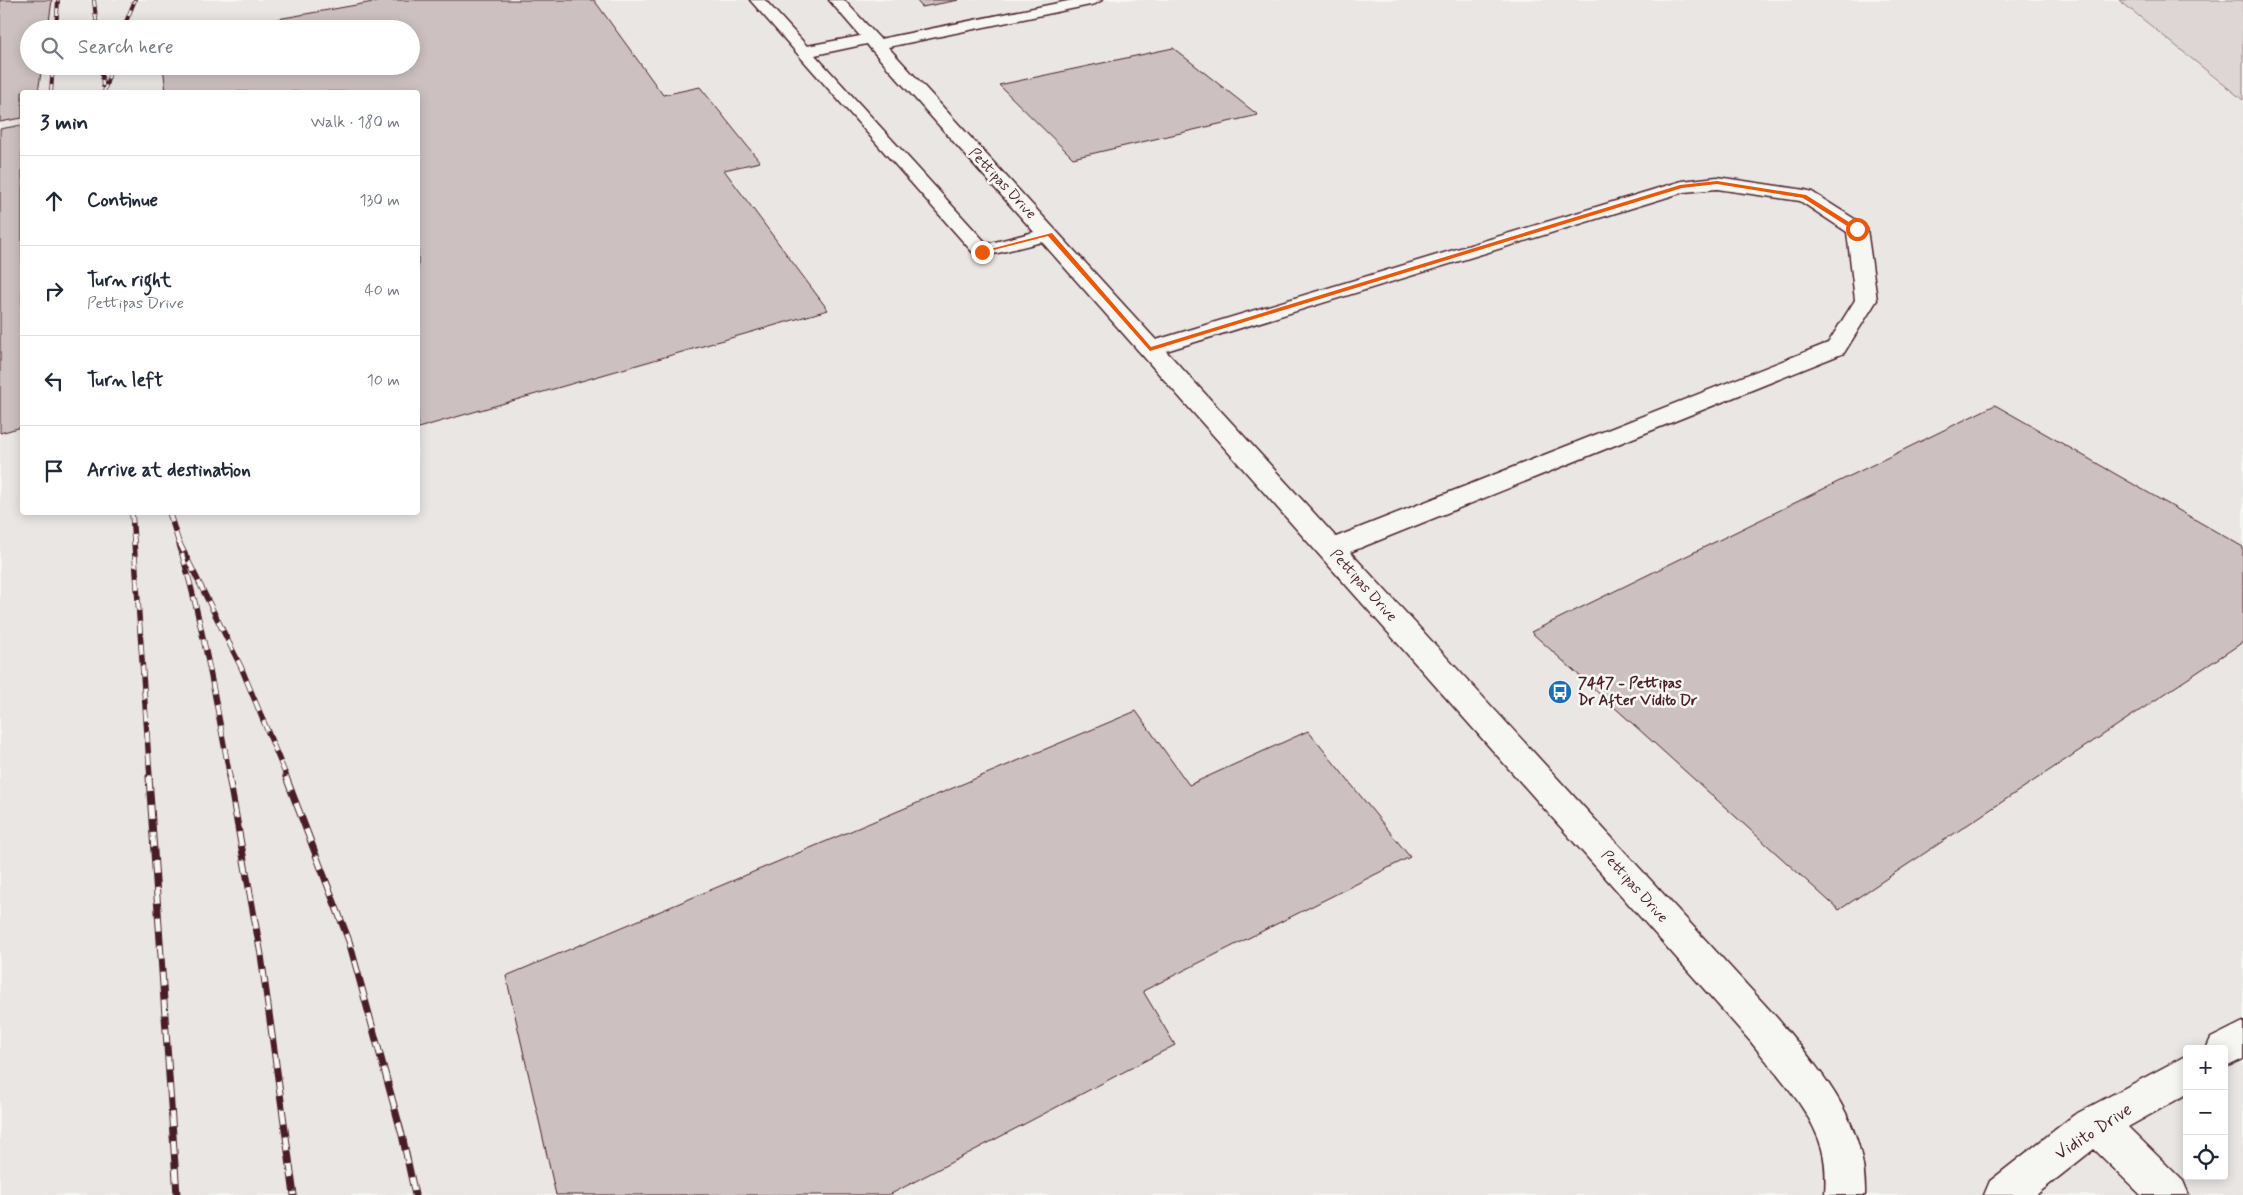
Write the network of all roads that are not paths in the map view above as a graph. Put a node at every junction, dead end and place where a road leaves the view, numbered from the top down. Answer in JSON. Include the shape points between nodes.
{"nodes":[{"id":1,"x":757,"y":0,"type":"edge"},
{"id":2,"x":836,"y":0,"type":"edge"},
{"id":3,"x":1095,"y":0,"type":"edge"},
{"id":4,"x":873,"y":42,"type":"junction"},
{"id":5,"x":803,"y":52,"type":"junction"},
{"id":6,"x":1050,"y":234,"type":"junction"},
{"id":7,"x":1150,"y":349,"type":"junction"},
{"id":8,"x":1332,"y":549,"type":"junction"},
{"id":9,"x":2243,"y":1039,"type":"edge"},
{"id":10,"x":2228,"y":1048,"type":"edge"},
{"id":11,"x":2183,"y":1075,"type":"edge"},
{"id":12,"x":2098,"y":1125,"type":"junction"},
{"id":13,"x":1846,"y":1195,"type":"edge"},
{"id":14,"x":2004,"y":1195,"type":"edge"},
{"id":15,"x":2169,"y":1195,"type":"edge"}],
"edges":[{"from":1,"to":5,"type":"street"},
{"from":2,"to":4,"type":"street","name":"Pettipas Drive"},
{"from":3,"to":4,"type":"street"},
{"from":4,"to":5,"type":"street"},
{"from":4,"to":6,"type":"street","name":"Pettipas Drive"},
{"from":5,"to":6,"type":"street","via":[[982,252]]},
{"from":6,"to":7,"type":"street","name":"Pettipas Drive"},
{"from":7,"to":8,"type":"street","name":"Pettipas Drive"},
{"from":7,"to":8,"type":"street","via":[[1682,187],[1717,183],[1804,196],[1857,229],[1866,300],[1836,348]]},
{"from":8,"to":13,"type":"street","name":"Pettipas Drive","via":[[1764,1030],[1810,1089],[1830,1122],[1845,1162]]},
{"from":9,"to":10,"type":"street"},
{"from":11,"to":12,"type":"street","name":"Vidito Drive"},
{"from":12,"to":14,"type":"street","name":"Vidito Drive","via":[[2088,1129]]},
{"from":12,"to":15,"type":"street"}]}
